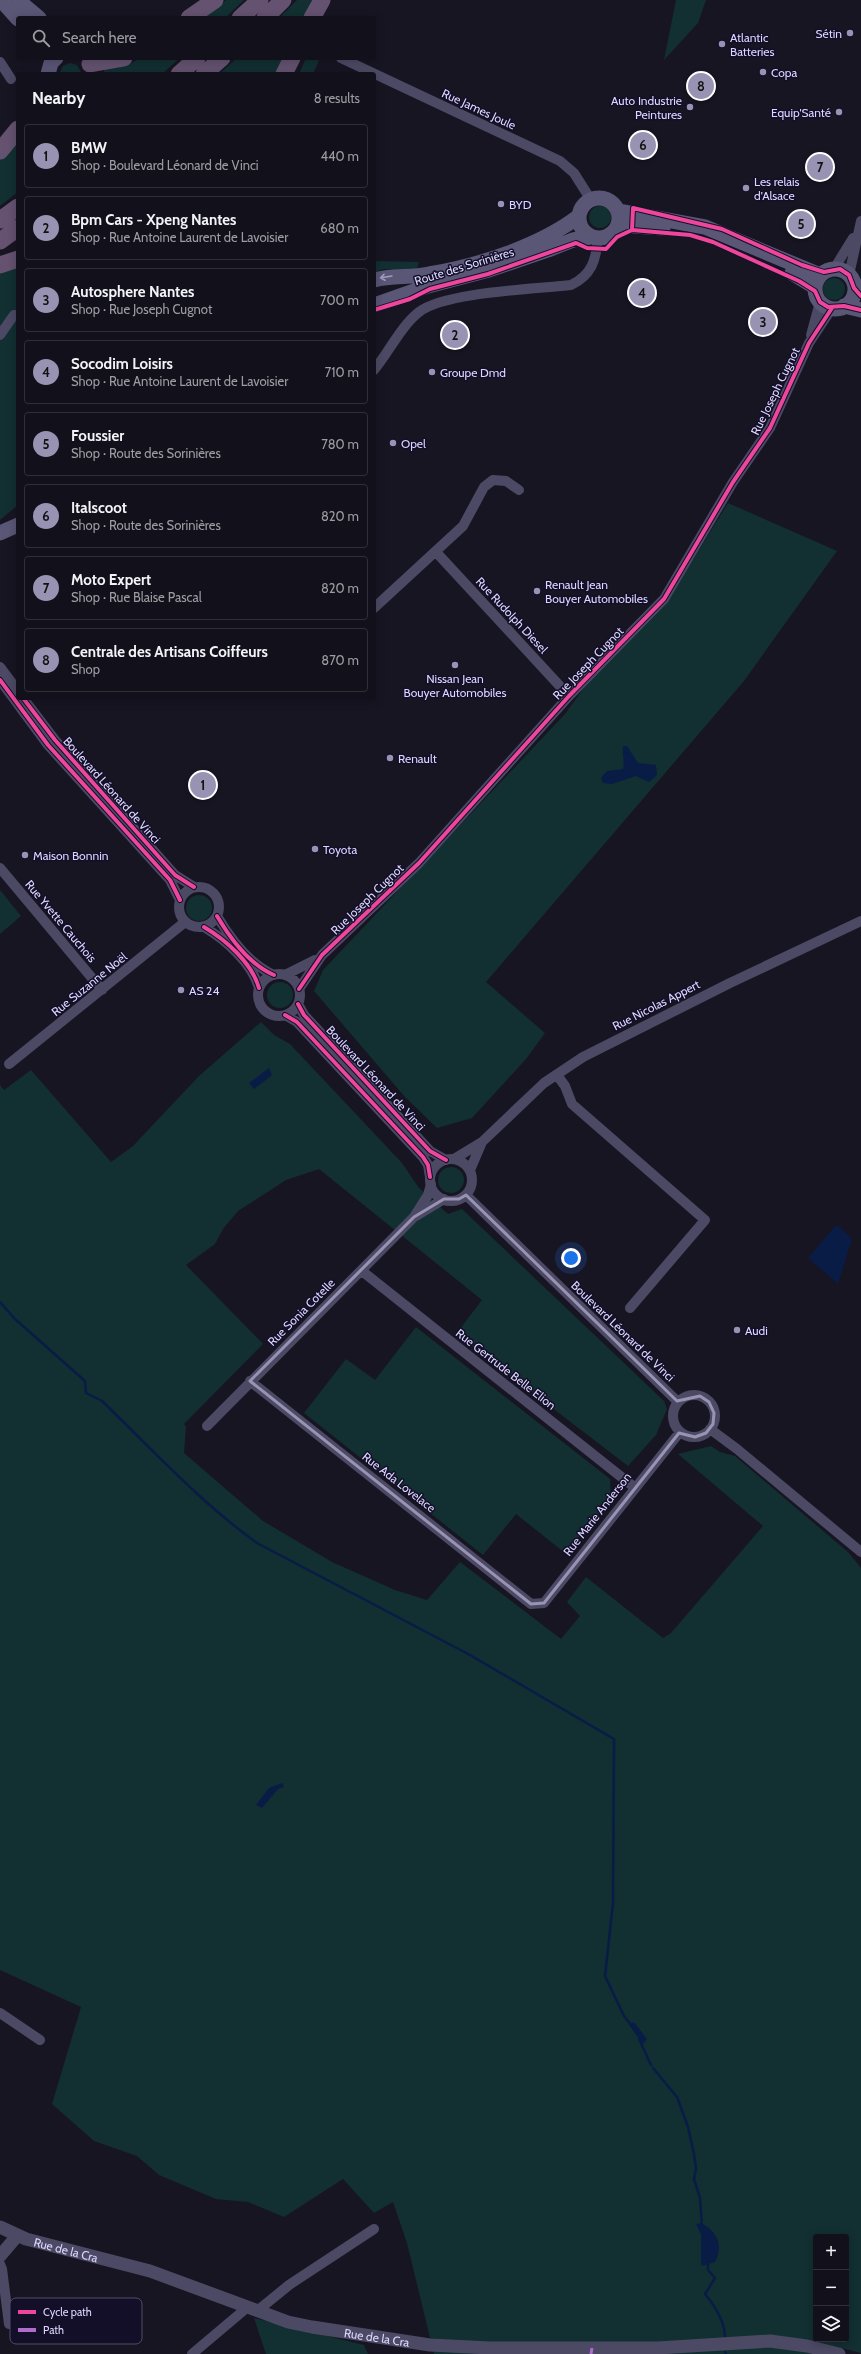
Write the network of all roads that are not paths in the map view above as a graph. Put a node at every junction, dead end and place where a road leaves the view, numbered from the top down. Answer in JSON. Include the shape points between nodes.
{"nodes":[{"id":1,"x":1,"y":0,"type":"edge"},
{"id":2,"x":19,"y":0,"type":"edge"},
{"id":3,"x":215,"y":0,"type":"edge"},
{"id":4,"x":260,"y":0,"type":"edge"},
{"id":5,"x":283,"y":0,"type":"edge"},
{"id":6,"x":322,"y":0,"type":"edge"},
{"id":7,"x":32,"y":16,"type":"edge"},
{"id":8,"x":37,"y":16,"type":"edge"},
{"id":9,"x":191,"y":16,"type":"edge"},
{"id":10,"x":242,"y":16,"type":"edge"},
{"id":11,"x":267,"y":16,"type":"edge"},
{"id":12,"x":313,"y":16,"type":"edge"},
{"id":13,"x":16,"y":17,"type":"edge"},
{"id":14,"x":114,"y":60,"type":"edge"},
{"id":15,"x":195,"y":60,"type":"edge"},
{"id":16,"x":220,"y":60,"type":"edge"},
{"id":17,"x":291,"y":60,"type":"edge"},
{"id":18,"x":345,"y":60,"type":"edge"},
{"id":19,"x":0,"y":62,"type":"edge"},
{"id":20,"x":89,"y":65,"type":"edge"},
{"id":21,"x":181,"y":72,"type":"edge"},
{"id":22,"x":206,"y":72,"type":"edge"},
{"id":23,"x":285,"y":72,"type":"edge"},
{"id":24,"x":371,"y":72,"type":"edge"},
{"id":25,"x":376,"y":74,"type":"edge"},
{"id":26,"x":11,"y":79,"type":"dead end"},
{"id":27,"x":16,"y":131,"type":"edge"},
{"id":28,"x":0,"y":151,"type":"edge"},
{"id":29,"x":591,"y":200,"type":"junction"},
{"id":30,"x":16,"y":208,"type":"edge"},
{"id":31,"x":579,"y":216,"type":"junction"},
{"id":32,"x":618,"y":218,"type":"junction"},
{"id":33,"x":0,"y":220,"type":"edge"},
{"id":34,"x":861,"y":221,"type":"edge"},
{"id":35,"x":16,"y":230,"type":"edge"},
{"id":36,"x":594,"y":238,"type":"junction"},
{"id":37,"x":0,"y":242,"type":"edge"},
{"id":38,"x":16,"y":260,"type":"edge"},
{"id":39,"x":0,"y":265,"type":"edge"},
{"id":40,"x":834,"y":269,"type":"junction"},
{"id":41,"x":376,"y":279,"type":"edge"},
{"id":42,"x":817,"y":281,"type":"junction"},
{"id":43,"x":855,"y":287,"type":"edge"},
{"id":44,"x":376,"y":304,"type":"edge"},
{"id":45,"x":832,"y":305,"type":"junction"},
{"id":46,"x":861,"y":310,"type":"edge"},
{"id":47,"x":14,"y":315,"type":"dead end"},
{"id":48,"x":0,"y":335,"type":"edge"},
{"id":49,"x":809,"y":342,"type":"junction"},
{"id":50,"x":376,"y":367,"type":"edge"},
{"id":51,"x":519,"y":490,"type":"dead end"},
{"id":52,"x":16,"y":526,"type":"edge"},
{"id":53,"x":0,"y":533,"type":"edge"},
{"id":54,"x":436,"y":552,"type":"junction"},
{"id":55,"x":376,"y":606,"type":"edge"},
{"id":56,"x":0,"y":667,"type":"edge"},
{"id":57,"x":0,"y":680,"type":"edge"},
{"id":58,"x":16,"y":688,"type":"edge"},
{"id":59,"x":4,"y":690,"type":"edge"},
{"id":60,"x":569,"y":696,"type":"junction"},
{"id":61,"x":25,"y":700,"type":"edge"},
{"id":62,"x":2,"y":866,"type":"edge"},
{"id":63,"x":194,"y":887,"type":"junction"},
{"id":64,"x":180,"y":900,"type":"junction"},
{"id":65,"x":217,"y":916,"type":"junction"},
{"id":66,"x":861,"y":921,"type":"edge"},
{"id":67,"x":185,"y":922,"type":"junction"},
{"id":68,"x":204,"y":927,"type":"junction"},
{"id":69,"x":322,"y":955,"type":"junction"},
{"id":70,"x":274,"y":975,"type":"junction"},
{"id":71,"x":285,"y":975,"type":"junction"},
{"id":72,"x":259,"y":988,"type":"junction"},
{"id":73,"x":299,"y":989,"type":"junction"},
{"id":74,"x":102,"y":990,"type":"junction"},
{"id":75,"x":298,"y":1004,"type":"junction"},
{"id":76,"x":284,"y":1015,"type":"junction"},
{"id":77,"x":9,"y":1064,"type":"dead end"},
{"id":78,"x":557,"y":1075,"type":"junction"},
{"id":79,"x":482,"y":1142,"type":"junction"},
{"id":80,"x":450,"y":1159,"type":"junction"},
{"id":81,"x":470,"y":1170,"type":"junction"},
{"id":82,"x":431,"y":1181,"type":"junction"},
{"id":83,"x":466,"y":1195,"type":"junction"},
{"id":84,"x":444,"y":1199,"type":"junction"},
{"id":85,"x":414,"y":1217,"type":"junction"},
{"id":86,"x":362,"y":1271,"type":"junction"},
{"id":87,"x":630,"y":1308,"type":"dead end"},
{"id":88,"x":250,"y":1381,"type":"junction"},
{"id":89,"x":678,"y":1402,"type":"junction"},
{"id":90,"x":207,"y":1426,"type":"dead end"},
{"id":91,"x":710,"y":1429,"type":"junction"},
{"id":92,"x":680,"y":1432,"type":"junction"},
{"id":93,"x":634,"y":1488,"type":"junction"},
{"id":94,"x":861,"y":1552,"type":"edge"},
{"id":95,"x":531,"y":1604,"type":"joint"},
{"id":96,"x":0,"y":2013,"type":"edge"},
{"id":97,"x":40,"y":2040,"type":"dead end"},
{"id":98,"x":0,"y":2228,"type":"edge"},
{"id":99,"x":374,"y":2229,"type":"dead end"},
{"id":100,"x":17,"y":2236,"type":"junction"},
{"id":101,"x":0,"y":2256,"type":"edge"},
{"id":102,"x":0,"y":2264,"type":"edge"},
{"id":103,"x":244,"y":2306,"type":"junction"},
{"id":104,"x":257,"y":2311,"type":"junction"},
{"id":105,"x":9,"y":2324,"type":"dead end"},
{"id":106,"x":192,"y":2354,"type":"edge"},
{"id":107,"x":839,"y":2354,"type":"edge"}],
"edges":[{"from":1,"to":13,"type":"main road"},
{"from":2,"to":7,"type":"main road"},
{"from":2,"to":8,"type":"main road"},
{"from":3,"to":9,"type":"highway"},
{"from":4,"to":10,"type":"highway"},
{"from":5,"to":11,"type":"highway"},
{"from":6,"to":12,"type":"highway"},
{"from":14,"to":20,"type":"highway"},
{"from":15,"to":21,"type":"highway"},
{"from":16,"to":22,"type":"highway"},
{"from":17,"to":23,"type":"highway"},
{"from":18,"to":24,"type":"street","name":"Rue James Joule"},
{"from":19,"to":26,"type":"street"},
{"from":25,"to":29,"type":"street","name":"Rue James Joule","via":[[560,161],[574,173]]},
{"from":27,"to":28,"type":"highway"},
{"from":29,"to":31,"type":"main road","name":"Route des Sorinières","via":[[583,206]]},
{"from":29,"to":32,"type":"main road","via":[[600,198],[608,201]]},
{"from":30,"to":33,"type":"highway"},
{"from":31,"to":36,"type":"main road","via":[[582,230]]},
{"from":31,"to":41,"type":"main road","name":"Route des Sorinières","one_way":true,"via":[[557,232],[530,245],[460,267],[428,275],[388,276]]},
{"from":32,"to":36,"type":"main road","name":"Route des Sorinières","via":[[611,234]]},
{"from":32,"to":42,"type":"main road","via":[[713,238],[792,274]]},
{"from":34,"to":40,"type":"street"},
{"from":34,"to":43,"type":"street"},
{"from":35,"to":37,"type":"highway"},
{"from":36,"to":44,"type":"main road","name":"Route des Sorinières","via":[[573,240]]},
{"from":36,"to":50,"type":"street","via":[[593,264],[581,281],[571,285],[475,294],[429,307],[413,317]]},
{"from":38,"to":39,"type":"highway"},
{"from":40,"to":42,"type":"main road"},
{"from":40,"to":43,"type":"main road"},
{"from":42,"to":45,"type":"main road"},
{"from":43,"to":45,"type":"main road","via":[[852,299]]},
{"from":45,"to":46,"type":"main road"},
{"from":45,"to":49,"type":"street","name":"Rue Joseph Cugnot"},
{"from":45,"to":49,"type":"street","name":"Rue Joseph Cugnot"},
{"from":47,"to":48,"type":"street"},
{"from":49,"to":60,"type":"street","name":"Rue Joseph Cugnot","via":[[770,428],[733,482],[667,593]]},
{"from":51,"to":54,"type":"street","via":[[506,481],[493,480],[484,487],[463,526]]},
{"from":52,"to":53,"type":"main road"},
{"from":54,"to":55,"type":"street"},
{"from":54,"to":60,"type":"street","name":"Rue Rudolph Diesel"},
{"from":56,"to":58,"type":"street"},
{"from":57,"to":59,"type":"street","name":"Boulevard Léonard de Vinci"},
{"from":59,"to":64,"type":"street","name":"Boulevard Léonard de Vinci","via":[[48,744],[170,880]]},
{"from":60,"to":69,"type":"street","name":"Rue Joseph Cugnot","via":[[419,863]]},
{"from":61,"to":63,"type":"street","name":"Boulevard Léonard de Vinci","via":[[55,740],[170,870],[183,882]]},
{"from":62,"to":74,"type":"street","name":"Rue Yvette Cauchois"},
{"from":63,"to":64,"type":"street"},
{"from":63,"to":65,"type":"street","via":[[202,887],[215,894],[218,901]]},
{"from":64,"to":67,"type":"street","via":[[179,912]]},
{"from":65,"to":68,"type":"street","via":[[212,923]]},
{"from":65,"to":70,"type":"street","via":[[225,930],[256,964]]},
{"from":66,"to":78,"type":"street","name":"Rue Nicolas Appert","via":[[624,1035],[583,1057]]},
{"from":67,"to":68,"type":"street","via":[[191,926]]},
{"from":67,"to":74,"type":"street","name":"Rue Suzanne Noël"},
{"from":68,"to":72,"type":"street","via":[[218,935],[250,969]]},
{"from":69,"to":71,"type":"street","name":"Rue Joseph Cugnot"},
{"from":69,"to":73,"type":"street","name":"Rue Joseph Cugnot"},
{"from":70,"to":71,"type":"street"},
{"from":70,"to":72,"type":"street","via":[[266,979]]},
{"from":71,"to":73,"type":"street","via":[[295,981]]},
{"from":72,"to":76,"type":"street","via":[[259,1001],[263,1008],[276,1016]]},
{"from":73,"to":75,"type":"street"},
{"from":74,"to":77,"type":"street","name":"Rue Suzanne Noël"},
{"from":75,"to":76,"type":"street","via":[[292,1012]]},
{"from":75,"to":80,"type":"street","name":"Boulevard Léonard de Vinci","via":[[304,1015],[430,1151]]},
{"from":76,"to":82,"type":"street","name":"Boulevard Léonard de Vinci","via":[[297,1022],[423,1157],[428,1165]]},
{"from":78,"to":79,"type":"street","name":"Rue Nicolas Appert","via":[[514,1110]]},
{"from":78,"to":87,"type":"street","via":[[565,1086],[572,1104],[705,1220]]},
{"from":79,"to":80,"type":"street"},
{"from":79,"to":81,"type":"street"},
{"from":80,"to":81,"type":"street","via":[[466,1165]]},
{"from":80,"to":82,"type":"street","via":[[436,1166]]},
{"from":81,"to":83,"type":"street","via":[[472,1183]]},
{"from":82,"to":84,"type":"street","via":[[437,1196]]},
{"from":82,"to":85,"type":"street","via":[[428,1195]]},
{"from":83,"to":84,"type":"street","via":[[459,1199]]},
{"from":83,"to":89,"type":"street","name":"Boulevard Léonard de Vinci"},
{"from":84,"to":85,"type":"street"},
{"from":85,"to":86,"type":"street","name":"Rue Sonia Cotelle"},
{"from":86,"to":88,"type":"street","name":"Rue Sonia Cotelle"},
{"from":86,"to":93,"type":"street","name":"Rue Gertrude Belle Elion"},
{"from":88,"to":90,"type":"street","name":"Rue Sonia Cotelle"},
{"from":88,"to":95,"type":"street","name":"Rue Ada Lovelace"},
{"from":89,"to":91,"type":"street","via":[[694,1395],[710,1402],[714,1419]]},
{"from":89,"to":92,"type":"street","via":[[673,1420]]},
{"from":91,"to":92,"type":"street","via":[[696,1437]]},
{"from":91,"to":94,"type":"street"},
{"from":92,"to":93,"type":"street","name":"Rue Marie Anderson"},
{"from":93,"to":95,"type":"street","name":"Rue Marie Anderson","via":[[544,1603]]},
{"from":96,"to":97,"type":"street"},
{"from":98,"to":100,"type":"street","name":"Rue de la Cra"},
{"from":99,"to":104,"type":"street","via":[[289,2285]]},
{"from":100,"to":101,"type":"street"},
{"from":100,"to":103,"type":"street","name":"Rue de la Cra","via":[[150,2271]]},
{"from":102,"to":105,"type":"street"},
{"from":103,"to":104,"type":"street","name":"Rue de la Cra"},
{"from":103,"to":106,"type":"street","via":[[243,2311]]},
{"from":104,"to":107,"type":"street","name":"Rue de la Cra","via":[[312,2327],[430,2345],[489,2348],[658,2348],[770,2341]]}]}
